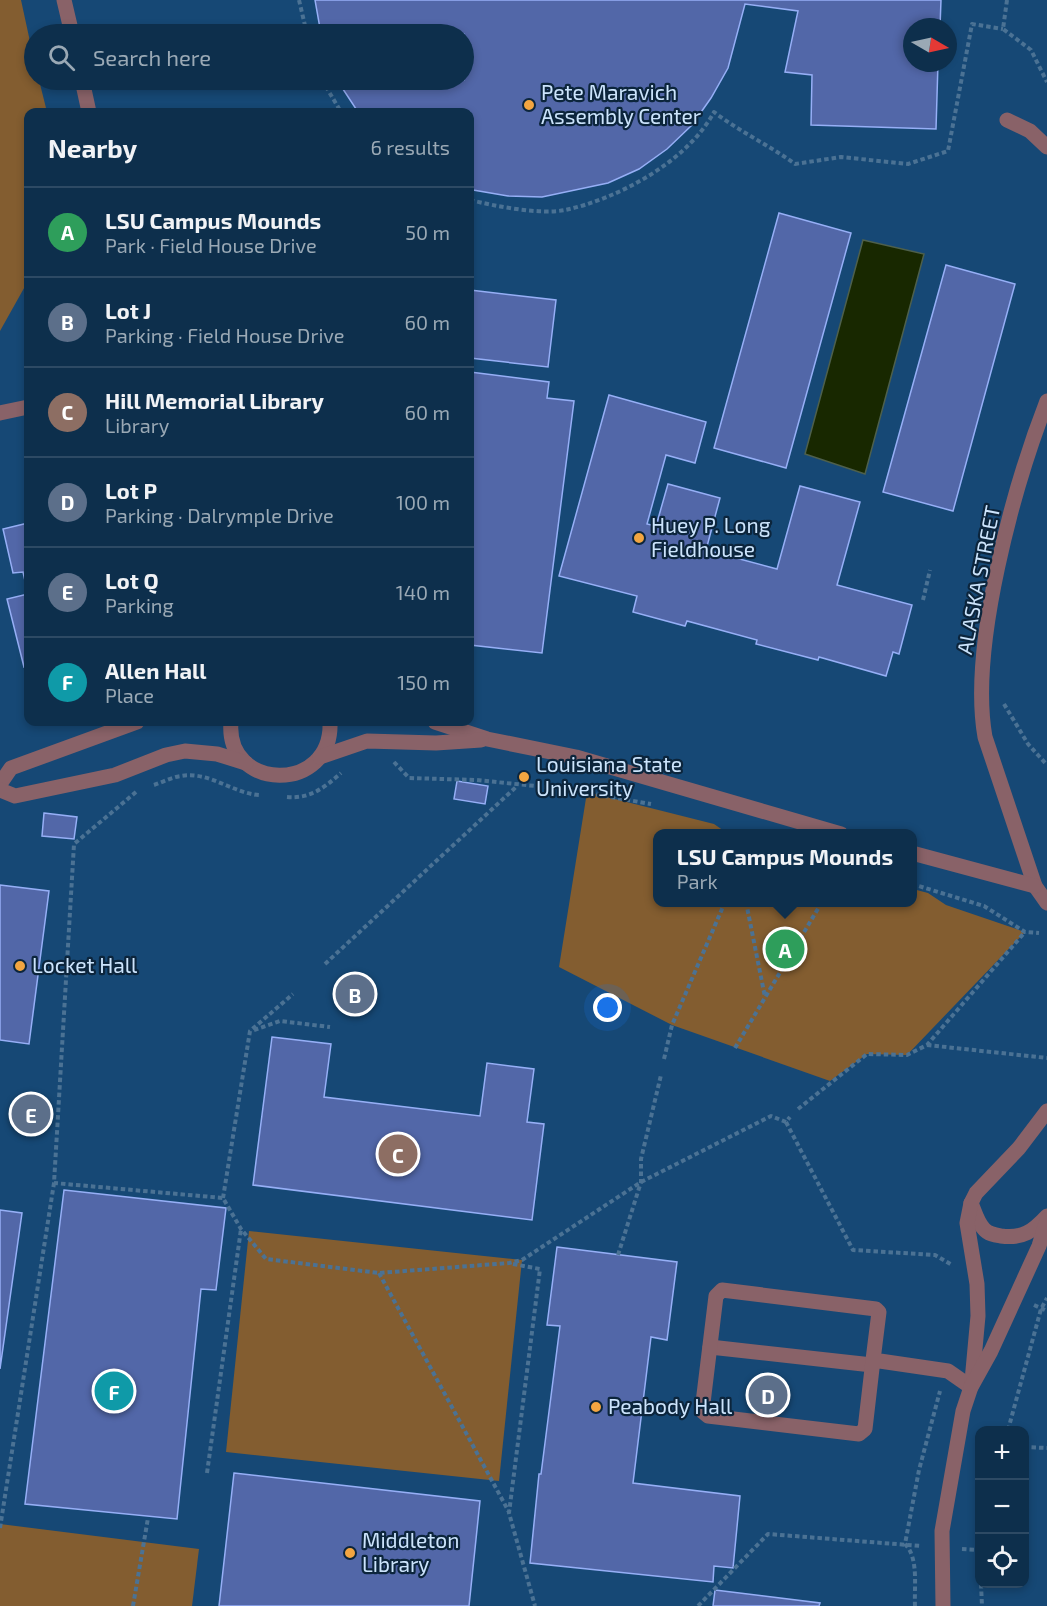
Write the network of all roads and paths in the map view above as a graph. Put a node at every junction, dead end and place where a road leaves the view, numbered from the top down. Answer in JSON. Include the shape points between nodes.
{"nodes":[{"id":1,"x":64,"y":0,"type":"edge"},
{"id":2,"x":299,"y":0,"type":"edge"},
{"id":3,"x":1007,"y":0,"type":"edge"},
{"id":4,"x":70,"y":24,"type":"edge"},
{"id":5,"x":305,"y":24,"type":"edge"},
{"id":6,"x":1003,"y":29,"type":"junction"},
{"id":7,"x":1047,"y":82,"type":"edge"},
{"id":8,"x":84,"y":90,"type":"edge"},
{"id":9,"x":328,"y":90,"type":"edge"},
{"id":10,"x":88,"y":108,"type":"edge"},
{"id":11,"x":339,"y":108,"type":"edge"},
{"id":12,"x":1007,"y":120,"type":"dead end"},
{"id":13,"x":1047,"y":147,"type":"edge"},
{"id":14,"x":474,"y":201,"type":"edge"},
{"id":15,"x":1047,"y":401,"type":"edge"},
{"id":16,"x":24,"y":408,"type":"edge"},
{"id":17,"x":0,"y":413,"type":"edge"},
{"id":18,"x":930,"y":570,"type":"dead end"},
{"id":19,"x":923,"y":600,"type":"dead end"},
{"id":20,"x":1002,"y":701,"type":"dead end"},
{"id":21,"x":126,"y":726,"type":"edge"},
{"id":22,"x":232,"y":726,"type":"edge"},
{"id":23,"x":329,"y":726,"type":"edge"},
{"id":24,"x":447,"y":726,"type":"edge"},
{"id":25,"x":487,"y":739,"type":"junction"},
{"id":26,"x":386,"y":755,"type":"dead end"},
{"id":27,"x":320,"y":756,"type":"junction"},
{"id":28,"x":246,"y":763,"type":"junction"},
{"id":29,"x":1047,"y":765,"type":"edge"},
{"id":30,"x":345,"y":769,"type":"dead end"},
{"id":31,"x":0,"y":784,"type":"edge"},
{"id":32,"x":516,"y":786,"type":"junction"},
{"id":33,"x":0,"y":790,"type":"edge"},
{"id":34,"x":269,"y":796,"type":"dead end"},
{"id":35,"x":280,"y":797,"type":"dead end"},
{"id":36,"x":660,"y":805,"type":"dead end"},
{"id":37,"x":824,"y":829,"type":"edge"},
{"id":38,"x":917,"y":854,"type":"edge"},
{"id":39,"x":917,"y":886,"type":"edge"},
{"id":40,"x":1035,"y":886,"type":"junction"},
{"id":41,"x":1047,"y":903,"type":"edge"},
{"id":42,"x":723,"y":907,"type":"edge"},
{"id":43,"x":747,"y":907,"type":"edge"},
{"id":44,"x":820,"y":907,"type":"edge"},
{"id":45,"x":1025,"y":932,"type":"junction"},
{"id":46,"x":1039,"y":933,"type":"dead end"},
{"id":47,"x":325,"y":964,"type":"dead end"},
{"id":48,"x":293,"y":994,"type":"dead end"},
{"id":49,"x":765,"y":998,"type":"junction"},
{"id":50,"x":330,"y":1027,"type":"dead end"},
{"id":51,"x":250,"y":1031,"type":"junction"},
{"id":52,"x":927,"y":1045,"type":"junction"},
{"id":53,"x":735,"y":1048,"type":"dead end"},
{"id":54,"x":1047,"y":1058,"type":"edge"},
{"id":55,"x":664,"y":1059,"type":"dead end"},
{"id":56,"x":661,"y":1075,"type":"dead end"},
{"id":57,"x":798,"y":1109,"type":"dead end"},
{"id":58,"x":1047,"y":1112,"type":"edge"},
{"id":59,"x":790,"y":1118,"type":"dead end"},
{"id":60,"x":786,"y":1122,"type":"junction"},
{"id":61,"x":641,"y":1182,"type":"junction"},
{"id":62,"x":54,"y":1183,"type":"junction"},
{"id":63,"x":223,"y":1198,"type":"junction"},
{"id":64,"x":971,"y":1203,"type":"junction"},
{"id":65,"x":1047,"y":1218,"type":"edge"},
{"id":66,"x":241,"y":1229,"type":"junction"},
{"id":67,"x":618,"y":1255,"type":"dead end"},
{"id":68,"x":509,"y":1263,"type":"junction"},
{"id":69,"x":379,"y":1273,"type":"junction"},
{"id":70,"x":976,"y":1278,"type":"junction"},
{"id":71,"x":1018,"y":1293,"type":"junction"},
{"id":72,"x":1047,"y":1298,"type":"edge"},
{"id":73,"x":1041,"y":1309,"type":"junction"},
{"id":74,"x":1047,"y":1311,"type":"edge"},
{"id":75,"x":710,"y":1347,"type":"junction"},
{"id":76,"x":873,"y":1363,"type":"junction"},
{"id":77,"x":948,"y":1371,"type":"junction"},
{"id":78,"x":971,"y":1386,"type":"junction"},
{"id":79,"x":1009,"y":1426,"type":"edge"},
{"id":80,"x":1029,"y":1447,"type":"edge"},
{"id":81,"x":1047,"y":1448,"type":"edge"},
{"id":82,"x":207,"y":1473,"type":"dead end"},
{"id":83,"x":509,"y":1512,"type":"junction"},
{"id":84,"x":148,"y":1518,"type":"dead end"},
{"id":85,"x":0,"y":1528,"type":"edge"},
{"id":86,"x":905,"y":1544,"type":"junction"},
{"id":87,"x":942,"y":1548,"type":"junction"},
{"id":88,"x":975,"y":1549,"type":"edge"},
{"id":89,"x":981,"y":1588,"type":"edge"},
{"id":90,"x":133,"y":1606,"type":"edge"},
{"id":91,"x":535,"y":1606,"type":"edge"},
{"id":92,"x":698,"y":1606,"type":"edge"},
{"id":93,"x":915,"y":1606,"type":"edge"},
{"id":94,"x":943,"y":1606,"type":"edge"},
{"id":95,"x":982,"y":1606,"type":"edge"}],
"edges":[{"from":1,"to":4,"type":"street"},
{"from":2,"to":5,"type":"path"},
{"from":3,"to":6,"type":"path"},
{"from":6,"to":7,"type":"path","via":[[1031,50]]},
{"from":6,"to":14,"type":"path","via":[[972,24],[948,151],[908,164],[841,157],[795,164],[714,112],[708,124],[678,155],[621,192],[563,210],[503,208]]},
{"from":8,"to":10,"type":"street"},
{"from":9,"to":11,"type":"path"},
{"from":12,"to":13,"type":"street","via":[[1030,131]]},
{"from":15,"to":40,"type":"street","name":"ALASKA STREET","via":[[1030,449],[999,568],[986,639],[981,715]]},
{"from":16,"to":17,"type":"street"},
{"from":18,"to":19,"type":"path"},
{"from":20,"to":29,"type":"path","via":[[1028,744]]},
{"from":21,"to":31,"type":"street","via":[[11,768]]},
{"from":22,"to":28,"type":"street","via":[[234,745]]},
{"from":23,"to":27,"type":"street"},
{"from":24,"to":25,"type":"street"},
{"from":25,"to":27,"type":"street","via":[[436,743],[367,741]]},
{"from":25,"to":37,"type":"street","via":[[576,757]]},
{"from":26,"to":32,"type":"path","via":[[409,778],[476,780]]},
{"from":27,"to":28,"type":"street","via":[[308,768],[285,776],[257,771]]},
{"from":28,"to":33,"type":"street","via":[[217,754],[185,751],[115,776],[15,796]]},
{"from":30,"to":35,"type":"path","via":[[324,788],[302,799]]},
{"from":32,"to":36,"type":"path","via":[[565,789]]},
{"from":32,"to":47,"type":"path"},
{"from":34,"to":62,"type":"path","via":[[248,794],[202,776],[181,776],[134,793],[74,844]]},
{"from":38,"to":40,"type":"street"},
{"from":39,"to":45,"type":"path","via":[[984,906]]},
{"from":40,"to":41,"type":"street","name":"ALASKA STREET"},
{"from":42,"to":55,"type":"path","via":[[672,1025]]},
{"from":43,"to":49,"type":"path"},
{"from":44,"to":49,"type":"path"},
{"from":45,"to":46,"type":"path"},
{"from":45,"to":52,"type":"path"},
{"from":48,"to":51,"type":"path"},
{"from":49,"to":53,"type":"path"},
{"from":50,"to":51,"type":"path","via":[[280,1021]]},
{"from":51,"to":63,"type":"path"},
{"from":52,"to":54,"type":"path"},
{"from":52,"to":57,"type":"path","via":[[907,1055],[867,1054]]},
{"from":56,"to":61,"type":"path","via":[[641,1159]]},
{"from":58,"to":64,"type":"street"},
{"from":59,"to":60,"type":"path"},
{"from":60,"to":61,"type":"path","via":[[771,1116]]},
{"from":60,"to":70,"type":"path","via":[[854,1250],[935,1255]]},
{"from":61,"to":67,"type":"path"},
{"from":61,"to":68,"type":"path","via":[[522,1260]]},
{"from":62,"to":63,"type":"path"},
{"from":62,"to":85,"type":"path"},
{"from":63,"to":66,"type":"path"},
{"from":64,"to":65,"type":"street","via":[[978,1221],[992,1235],[1024,1235]]},
{"from":64,"to":70,"type":"street","via":[[967,1223]]},
{"from":65,"to":71,"type":"street"},
{"from":66,"to":69,"type":"path","via":[[266,1259]]},
{"from":66,"to":82,"type":"path"},
{"from":68,"to":69,"type":"path"},
{"from":68,"to":83,"type":"path","via":[[540,1269]]},
{"from":69,"to":83,"type":"path"},
{"from":70,"to":78,"type":"street","via":[[978,1316]]},
{"from":71,"to":73,"type":"path"},
{"from":71,"to":78,"type":"street"},
{"from":72,"to":73,"type":"path"},
{"from":73,"to":74,"type":"path"},
{"from":73,"to":79,"type":"path"},
{"from":75,"to":76,"type":"street"},
{"from":75,"to":76,"type":"street","via":[[716,1296],[722,1290],[876,1309],[879,1312]]},
{"from":75,"to":76,"type":"street","via":[[704,1415],[859,1434],[865,1429]]},
{"from":76,"to":77,"type":"street"},
{"from":77,"to":78,"type":"street"},
{"from":77,"to":86,"type":"path","via":[[932,1413]]},
{"from":78,"to":87,"type":"street","via":[[952,1460]]},
{"from":80,"to":81,"type":"path"},
{"from":83,"to":91,"type":"path"},
{"from":84,"to":90,"type":"path"},
{"from":86,"to":87,"type":"path"},
{"from":86,"to":92,"type":"path","via":[[768,1534]]},
{"from":86,"to":93,"type":"path","via":[[911,1551],[914,1569]]},
{"from":87,"to":88,"type":"path"},
{"from":87,"to":94,"type":"street"},
{"from":89,"to":95,"type":"path"}]}
